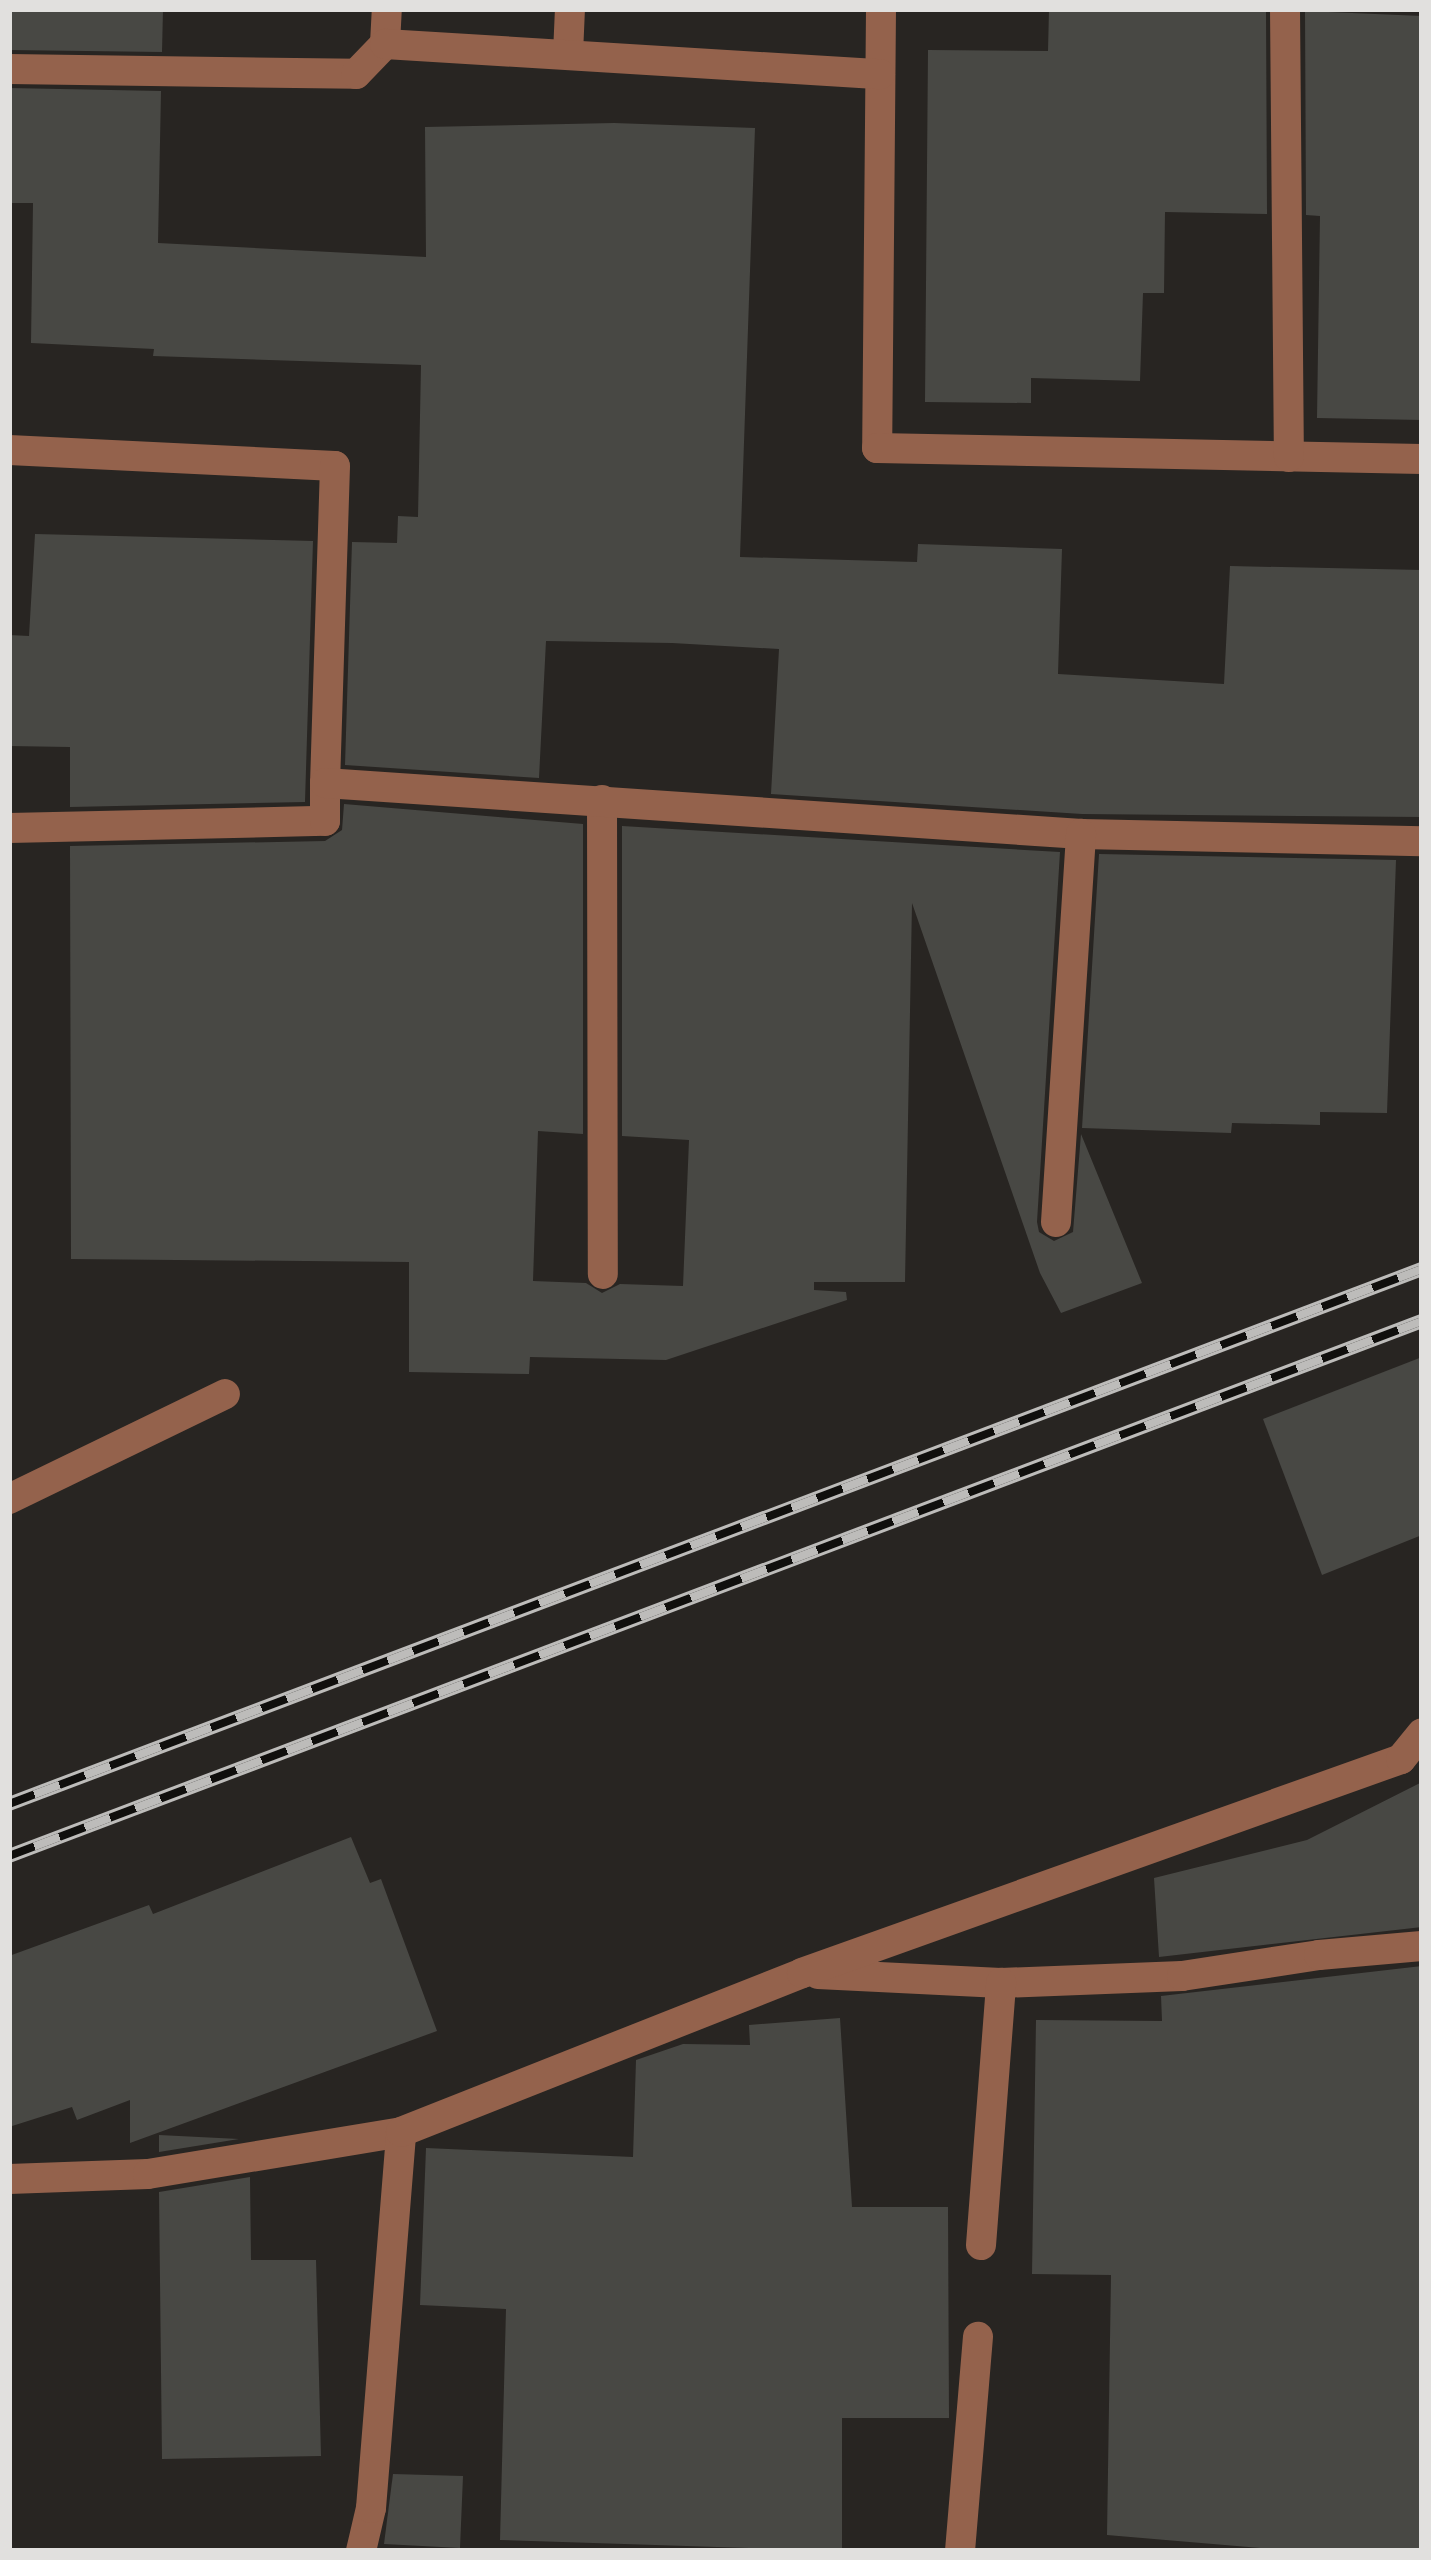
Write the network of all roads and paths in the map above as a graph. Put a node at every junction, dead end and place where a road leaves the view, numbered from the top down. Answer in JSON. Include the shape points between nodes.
{"nodes":[{"id":1,"x":386,"y":9,"type":"edge"},
{"id":2,"x":570,"y":9,"type":"edge"},
{"id":3,"x":881,"y":9,"type":"edge"},
{"id":4,"x":1285,"y":9,"type":"edge"},
{"id":5,"x":386,"y":44,"type":"junction"},
{"id":6,"x":568,"y":54,"type":"junction"},
{"id":7,"x":9,"y":69,"type":"edge"},
{"id":8,"x":880,"y":74,"type":"junction"},
{"id":9,"x":9,"y":450,"type":"edge"},
{"id":10,"x":1289,"y":457,"type":"junction"},
{"id":11,"x":1422,"y":459,"type":"edge"},
{"id":12,"x":326,"y":783,"type":"junction"},
{"id":13,"x":602,"y":800,"type":"junction"},
{"id":14,"x":9,"y":828,"type":"edge"},
{"id":15,"x":1082,"y":834,"type":"junction"},
{"id":16,"x":1422,"y":841,"type":"edge"},
{"id":17,"x":1057,"y":1222,"type":"dead end"},
{"id":18,"x":603,"y":1274,"type":"dead end"},
{"id":19,"x":225,"y":1394,"type":"dead end"},
{"id":20,"x":9,"y":1499,"type":"edge"},
{"id":21,"x":1422,"y":1733,"type":"edge"},
{"id":22,"x":1422,"y":1946,"type":"edge"},
{"id":23,"x":802,"y":1973,"type":"junction"},
{"id":24,"x":1000,"y":1983,"type":"junction"},
{"id":25,"x":400,"y":2132,"type":"junction"},
{"id":26,"x":9,"y":2179,"type":"edge"},
{"id":27,"x":981,"y":2246,"type":"dead end"},
{"id":28,"x":978,"y":2337,"type":"dead end"},
{"id":29,"x":362,"y":2551,"type":"edge"},
{"id":30,"x":960,"y":2551,"type":"edge"}],
"edges":[{"from":1,"to":5,"type":"street"},
{"from":2,"to":6,"type":"street"},
{"from":3,"to":8,"type":"street"},
{"from":4,"to":10,"type":"street"},
{"from":5,"to":6,"type":"street"},
{"from":5,"to":7,"type":"street","via":[[356,74]]},
{"from":6,"to":8,"type":"street"},
{"from":8,"to":10,"type":"street","via":[[877,448]]},
{"from":9,"to":12,"type":"street","via":[[335,466]]},
{"from":10,"to":11,"type":"street"},
{"from":12,"to":13,"type":"street"},
{"from":12,"to":14,"type":"street","via":[[325,821]]},
{"from":13,"to":15,"type":"street"},
{"from":13,"to":18,"type":"street"},
{"from":15,"to":16,"type":"street"},
{"from":15,"to":17,"type":"street"},
{"from":19,"to":20,"type":"street"},
{"from":21,"to":23,"type":"street","via":[[1401,1759]]},
{"from":22,"to":24,"type":"street","via":[[1182,1976]]},
{"from":23,"to":24,"type":"street"},
{"from":23,"to":25,"type":"street"},
{"from":24,"to":27,"type":"street"},
{"from":25,"to":26,"type":"street","via":[[148,2174]]},
{"from":25,"to":29,"type":"street"},
{"from":28,"to":30,"type":"street"}]}
